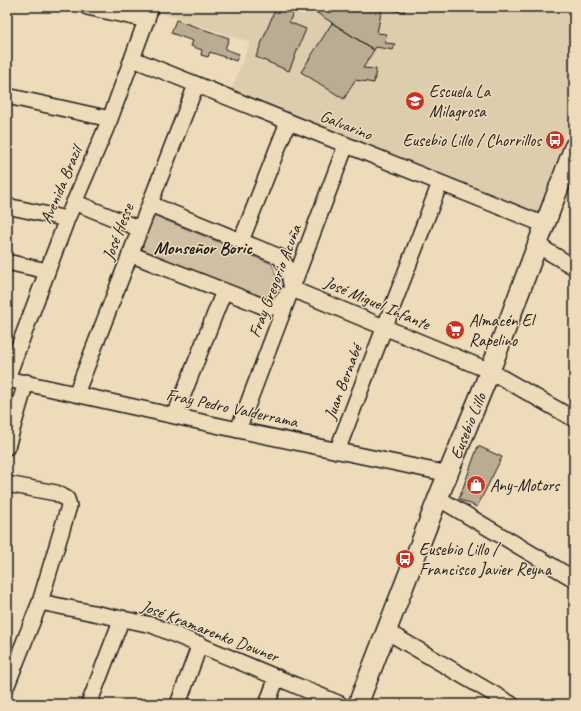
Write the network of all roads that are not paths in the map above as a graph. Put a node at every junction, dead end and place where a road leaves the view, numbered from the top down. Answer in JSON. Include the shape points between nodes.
{"nodes":[{"id":1,"x":87,"y":7,"type":"edge"},
{"id":2,"x":149,"y":13,"type":"edge"},
{"id":3,"x":133,"y":60,"type":"junction"},
{"id":4,"x":196,"y":85,"type":"junction"},
{"id":5,"x":7,"y":96,"type":"edge"},
{"id":6,"x":110,"y":119,"type":"junction"},
{"id":7,"x":288,"y":122,"type":"junction"},
{"id":8,"x":346,"y":145,"type":"junction"},
{"id":9,"x":574,"y":147,"type":"edge"},
{"id":10,"x":440,"y":183,"type":"junction"},
{"id":11,"x":74,"y":202,"type":"junction"},
{"id":12,"x":150,"y":204,"type":"junction"},
{"id":13,"x":7,"y":206,"type":"edge"},
{"id":14,"x":67,"y":219,"type":"junction"},
{"id":15,"x":544,"y":225,"type":"junction"},
{"id":16,"x":140,"y":229,"type":"junction"},
{"id":17,"x":241,"y":241,"type":"junction"},
{"id":18,"x":537,"y":245,"type":"junction"},
{"id":19,"x":130,"y":254,"type":"junction"},
{"id":20,"x":7,"y":262,"type":"edge"},
{"id":21,"x":574,"y":267,"type":"edge"},
{"id":22,"x":47,"y":271,"type":"junction"},
{"id":23,"x":292,"y":289,"type":"junction"},
{"id":24,"x":224,"y":291,"type":"junction"},
{"id":25,"x":385,"y":327,"type":"junction"},
{"id":26,"x":490,"y":371,"type":"junction"},
{"id":27,"x":7,"y":379,"type":"edge"},
{"id":28,"x":26,"y":382,"type":"junction"},
{"id":29,"x":76,"y":394,"type":"junction"},
{"id":30,"x":175,"y":415,"type":"junction"},
{"id":31,"x":574,"y":419,"type":"edge"},
{"id":32,"x":238,"y":430,"type":"junction"},
{"id":33,"x":7,"y":447,"type":"edge"},
{"id":34,"x":337,"y":451,"type":"junction"},
{"id":35,"x":449,"y":474,"type":"junction"},
{"id":36,"x":7,"y":484,"type":"edge"},
{"id":37,"x":438,"y":498,"type":"junction"},
{"id":38,"x":574,"y":579,"type":"edge"},
{"id":39,"x":40,"y":602,"type":"junction"},
{"id":40,"x":122,"y":618,"type":"junction"},
{"id":41,"x":386,"y":631,"type":"junction"},
{"id":42,"x":200,"y":644,"type":"junction"},
{"id":43,"x":278,"y":677,"type":"junction"},
{"id":44,"x":7,"y":685,"type":"edge"},
{"id":45,"x":89,"y":704,"type":"edge"},
{"id":46,"x":178,"y":704,"type":"edge"},
{"id":47,"x":267,"y":704,"type":"edge"},
{"id":48,"x":340,"y":704,"type":"edge"},
{"id":49,"x":358,"y":704,"type":"edge"},
{"id":50,"x":511,"y":704,"type":"edge"}],
"edges":[{"from":1,"to":2,"type":"street"},
{"from":2,"to":3,"type":"street","name":"Avenida Brazil"},
{"from":3,"to":4,"type":"street","name":"Galvarino"},
{"from":3,"to":6,"type":"street","name":"Avenida Brazil"},
{"from":4,"to":7,"type":"street","name":"Galvarino"},
{"from":4,"to":12,"type":"street","name":"José Hesse"},
{"from":5,"to":6,"type":"street"},
{"from":6,"to":11,"type":"street","name":"Avenida Brazil"},
{"from":7,"to":8,"type":"street","name":"Galvarino"},
{"from":7,"to":17,"type":"street"},
{"from":8,"to":10,"type":"street","name":"Galvarino"},
{"from":8,"to":23,"type":"street","name":"Fray Gregorio Acuña"},
{"from":9,"to":15,"type":"street","name":"Eusebio Lillo"},
{"from":10,"to":15,"type":"street","name":"Galvarino"},
{"from":10,"to":25,"type":"street","name":"Juan Bernabé"},
{"from":11,"to":14,"type":"street","name":"Avenida Brazil"},
{"from":11,"to":16,"type":"street"},
{"from":12,"to":16,"type":"street","name":"José Hesse"},
{"from":12,"to":17,"type":"street"},
{"from":13,"to":14,"type":"street"},
{"from":14,"to":22,"type":"street","name":"Avenida Brazil"},
{"from":15,"to":18,"type":"street","name":"Eusebio Lillo"},
{"from":16,"to":19,"type":"street","name":"José Hesse"},
{"from":17,"to":23,"type":"street","via":[[280,257],[288,269]]},
{"from":18,"to":21,"type":"street"},
{"from":18,"to":26,"type":"street","name":"Eusebio Lillo"},
{"from":19,"to":24,"type":"street"},
{"from":19,"to":29,"type":"street","name":"José Hesse"},
{"from":20,"to":22,"type":"street"},
{"from":22,"to":27,"type":"street","name":"Avenida Brazil"},
{"from":23,"to":24,"type":"street","via":[[277,308],[265,308]]},
{"from":23,"to":25,"type":"street","name":"José Miguel Infante"},
{"from":23,"to":32,"type":"street","name":"Fray Gregorio Acuña"},
{"from":24,"to":30,"type":"street"},
{"from":25,"to":26,"type":"street","name":"José Miguel Infante"},
{"from":25,"to":34,"type":"street","name":"Juan Bernabé"},
{"from":26,"to":31,"type":"street","name":"José Miguel Infante"},
{"from":26,"to":35,"type":"street","name":"Eusebio Lillo"},
{"from":27,"to":28,"type":"street","name":"Fray Pedro Valderrama"},
{"from":28,"to":29,"type":"street","name":"Fray Pedro Valderrama"},
{"from":28,"to":33,"type":"street"},
{"from":29,"to":30,"type":"street","name":"Fray Pedro Valderrama"},
{"from":30,"to":32,"type":"street","name":"Fray Pedro Valderrama"},
{"from":32,"to":34,"type":"street","name":"Fray Pedro Valderrama"},
{"from":34,"to":35,"type":"street","name":"Fray Pedro Valderrama"},
{"from":35,"to":37,"type":"street","name":"Eusebio Lillo"},
{"from":36,"to":39,"type":"street","via":[[56,493],[67,499],[69,506]]},
{"from":37,"to":38,"type":"street"},
{"from":37,"to":41,"type":"street","name":"Eusebio Lillo"},
{"from":39,"to":40,"type":"street","name":"José Kramarenko Downer"},
{"from":39,"to":44,"type":"street"},
{"from":40,"to":42,"type":"street","name":"José Kramarenko Downer","via":[[152,625]]},
{"from":40,"to":45,"type":"street"},
{"from":41,"to":49,"type":"street","name":"Eusebio Lillo"},
{"from":41,"to":50,"type":"street"},
{"from":42,"to":43,"type":"street","name":"José Kramarenko Downer"},
{"from":42,"to":46,"type":"street"},
{"from":43,"to":47,"type":"street"},
{"from":43,"to":48,"type":"street","name":"José Kramarenko Downer"}]}
